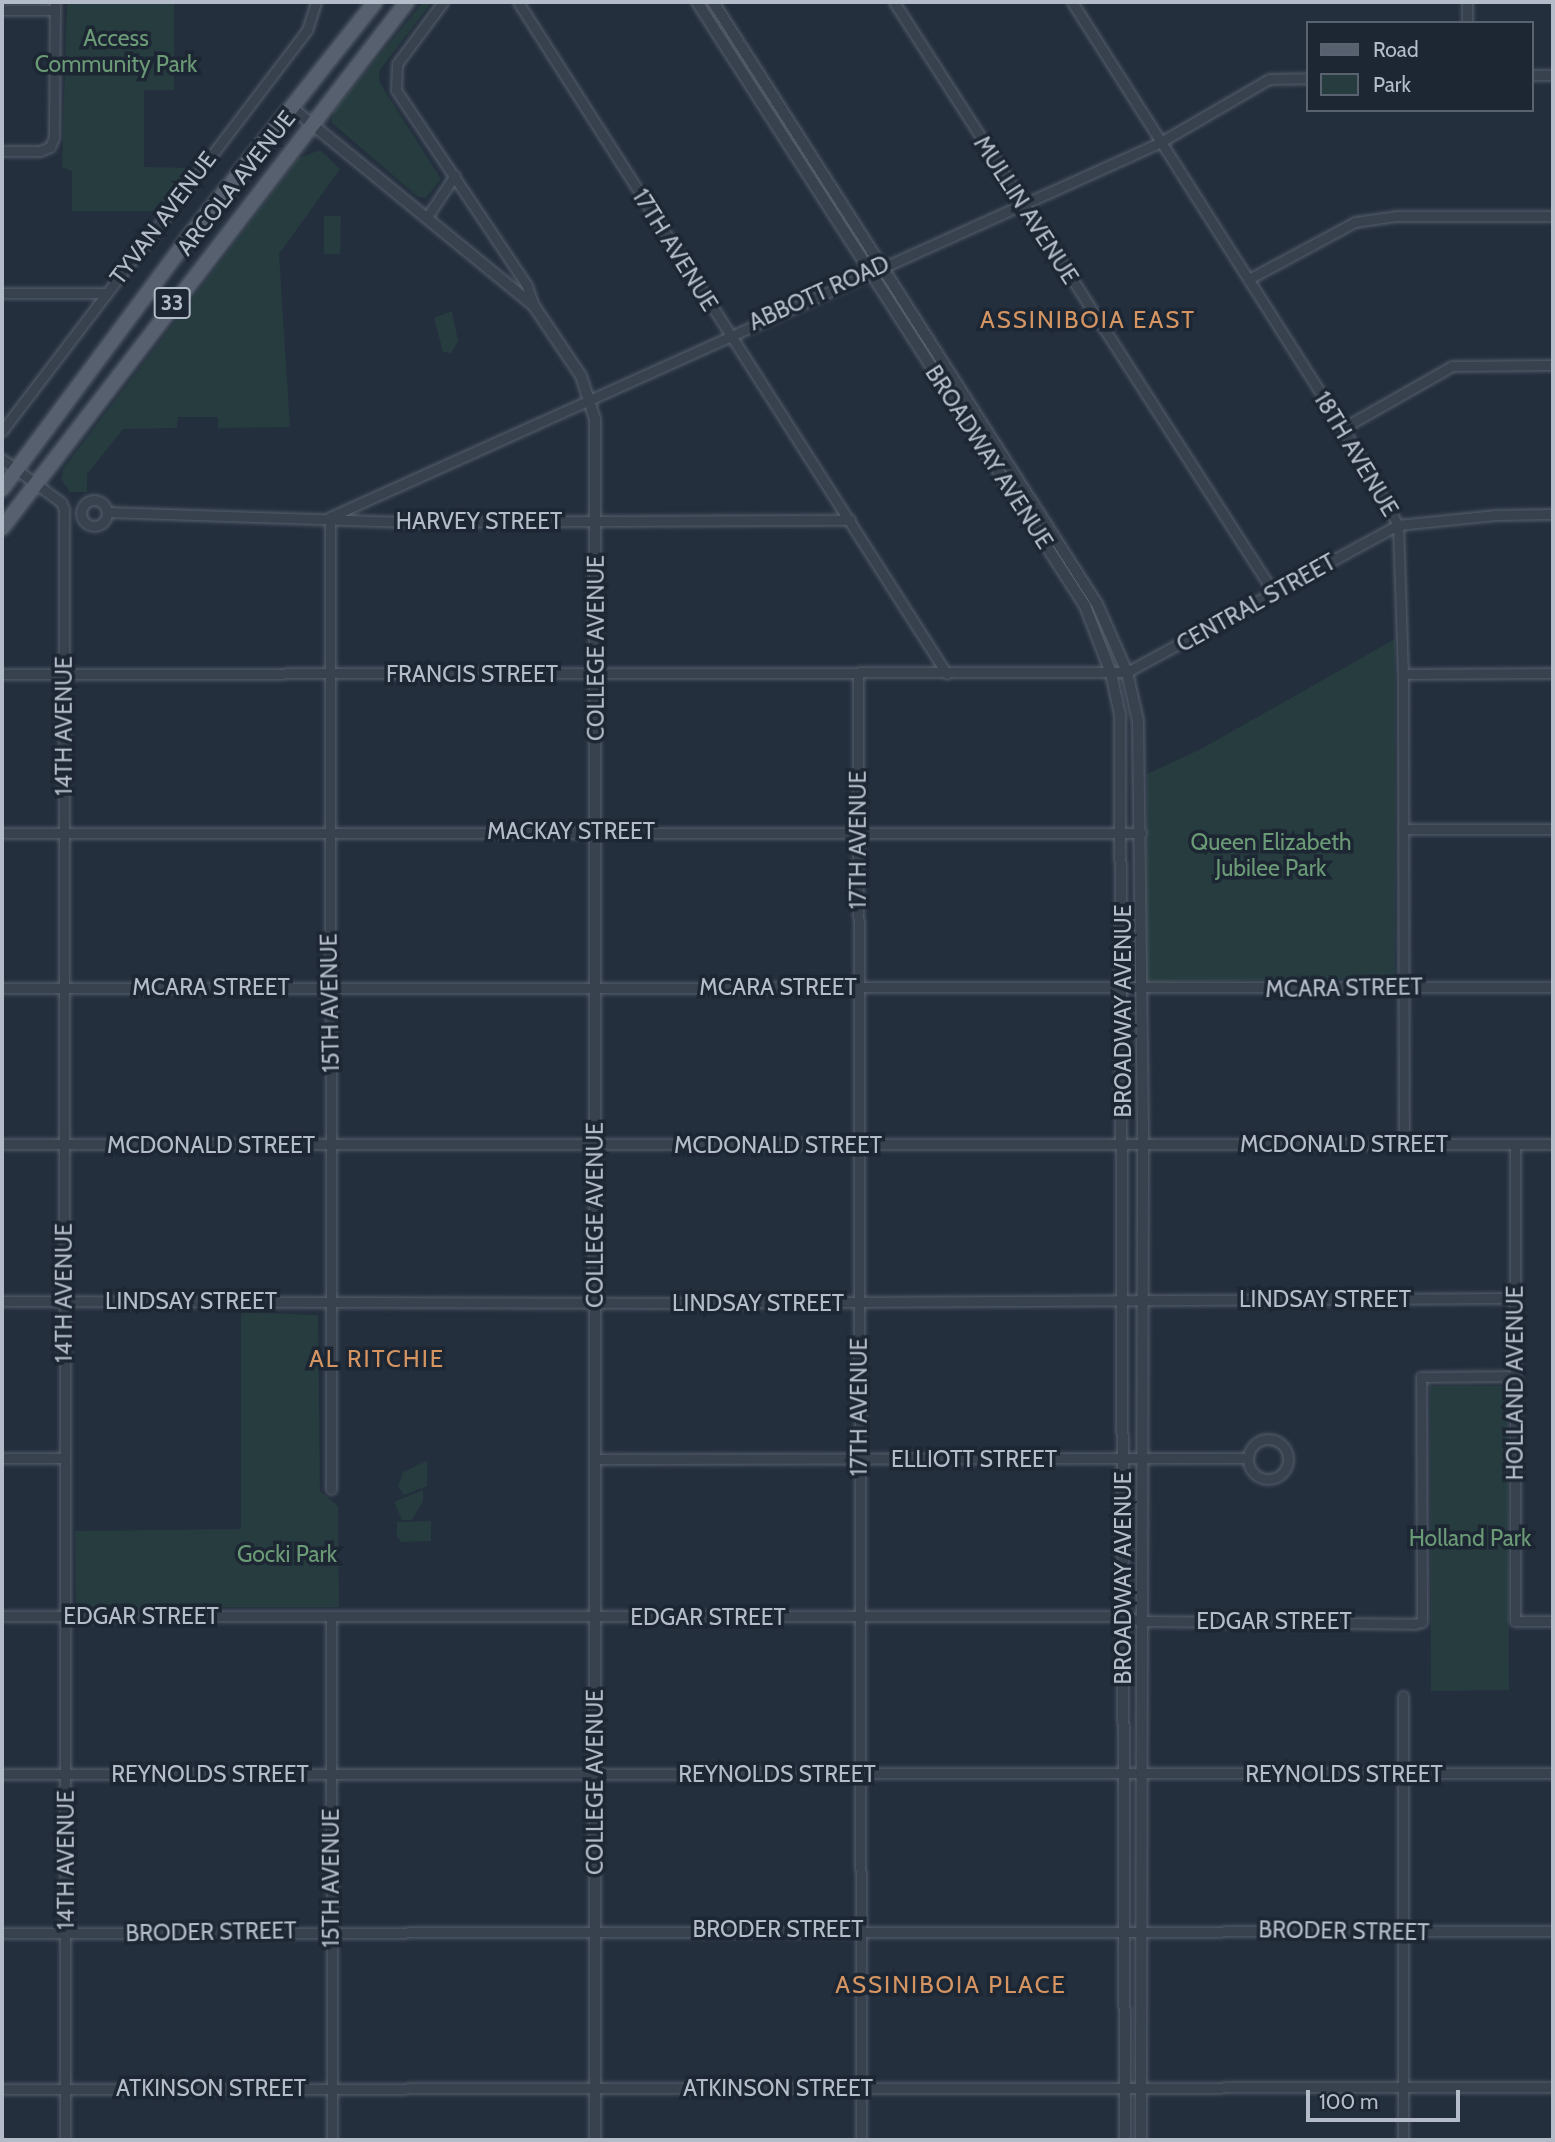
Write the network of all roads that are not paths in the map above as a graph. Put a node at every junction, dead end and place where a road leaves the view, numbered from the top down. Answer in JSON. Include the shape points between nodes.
{"nodes":[{"id":1,"x":316,"y":2,"type":"edge"},
{"id":2,"x":375,"y":2,"type":"edge"},
{"id":3,"x":407,"y":2,"type":"edge"},
{"id":4,"x":518,"y":2,"type":"edge"},
{"id":5,"x":697,"y":2,"type":"edge"},
{"id":6,"x":713,"y":2,"type":"edge"},
{"id":7,"x":894,"y":2,"type":"edge"},
{"id":8,"x":1072,"y":2,"type":"edge"},
{"id":9,"x":1467,"y":2,"type":"edge"},
{"id":10,"x":55,"y":6,"type":"edge"},
{"id":11,"x":440,"y":6,"type":"edge"},
{"id":12,"x":2,"y":10,"type":"edge"},
{"id":13,"x":1467,"y":21,"type":"edge"},
{"id":14,"x":1534,"y":75,"type":"edge"},
{"id":15,"x":1553,"y":75,"type":"edge"},
{"id":16,"x":1306,"y":78,"type":"edge"},
{"id":17,"x":291,"y":107,"type":"junction"},
{"id":18,"x":311,"y":123,"type":"junction"},
{"id":19,"x":1159,"y":143,"type":"junction"},
{"id":20,"x":2,"y":151,"type":"edge"},
{"id":21,"x":455,"y":175,"type":"junction"},
{"id":22,"x":1022,"y":204,"type":"junction"},
{"id":23,"x":1553,"y":216,"type":"edge"},
{"id":24,"x":427,"y":217,"type":"junction"},
{"id":25,"x":881,"y":265,"type":"junction"},
{"id":26,"x":869,"y":270,"type":"junction"},
{"id":27,"x":1249,"y":279,"type":"junction"},
{"id":28,"x":2,"y":293,"type":"edge"},
{"id":29,"x":107,"y":293,"type":"junction"},
{"id":30,"x":534,"y":306,"type":"junction"},
{"id":31,"x":728,"y":334,"type":"junction"},
{"id":32,"x":1553,"y":365,"type":"edge"},
{"id":33,"x":592,"y":398,"type":"junction"},
{"id":34,"x":1343,"y":428,"type":"junction"},
{"id":35,"x":2,"y":431,"type":"edge"},
{"id":36,"x":2,"y":459,"type":"edge"},
{"id":37,"x":16,"y":470,"type":"junction"},
{"id":38,"x":34,"y":483,"type":"junction"},
{"id":39,"x":2,"y":489,"type":"edge"},
{"id":40,"x":107,"y":512,"type":"dead end"},
{"id":41,"x":1553,"y":514,"type":"edge"},
{"id":42,"x":330,"y":517,"type":"junction"},
{"id":43,"x":850,"y":520,"type":"junction"},
{"id":44,"x":596,"y":521,"type":"junction"},
{"id":45,"x":1398,"y":525,"type":"junction"},
{"id":46,"x":2,"y":528,"type":"edge"},
{"id":47,"x":1274,"y":593,"type":"junction"},
{"id":48,"x":1128,"y":672,"type":"junction"},
{"id":49,"x":1111,"y":673,"type":"junction"},
{"id":50,"x":1553,"y":673,"type":"edge"},
{"id":51,"x":2,"y":674,"type":"edge"},
{"id":52,"x":64,"y":674,"type":"junction"},
{"id":53,"x":330,"y":674,"type":"junction"},
{"id":54,"x":596,"y":674,"type":"junction"},
{"id":55,"x":858,"y":674,"type":"junction"},
{"id":56,"x":947,"y":674,"type":"junction"},
{"id":57,"x":1403,"y":674,"type":"junction"},
{"id":58,"x":1403,"y":829,"type":"junction"},
{"id":59,"x":1553,"y":829,"type":"edge"},
{"id":60,"x":330,"y":830,"type":"junction"},
{"id":61,"x":858,"y":830,"type":"junction"},
{"id":62,"x":596,"y":832,"type":"junction"},
{"id":63,"x":1124,"y":832,"type":"junction"},
{"id":64,"x":1141,"y":832,"type":"junction"},
{"id":65,"x":2,"y":833,"type":"edge"},
{"id":66,"x":64,"y":834,"type":"junction"},
{"id":67,"x":64,"y":987,"type":"junction"},
{"id":68,"x":331,"y":987,"type":"junction"},
{"id":69,"x":596,"y":987,"type":"junction"},
{"id":70,"x":858,"y":987,"type":"junction"},
{"id":71,"x":1403,"y":987,"type":"junction"},
{"id":72,"x":1553,"y":987,"type":"edge"},
{"id":73,"x":2,"y":988,"type":"edge"},
{"id":74,"x":1123,"y":989,"type":"junction"},
{"id":75,"x":1141,"y":989,"type":"junction"},
{"id":76,"x":2,"y":1144,"type":"edge"},
{"id":77,"x":63,"y":1144,"type":"junction"},
{"id":78,"x":1143,"y":1144,"type":"junction"},
{"id":79,"x":1404,"y":1144,"type":"junction"},
{"id":80,"x":1515,"y":1144,"type":"junction"},
{"id":81,"x":1553,"y":1144,"type":"edge"},
{"id":82,"x":330,"y":1145,"type":"junction"},
{"id":83,"x":596,"y":1145,"type":"junction"},
{"id":84,"x":859,"y":1145,"type":"junction"},
{"id":85,"x":1122,"y":1145,"type":"junction"},
{"id":86,"x":1515,"y":1298,"type":"junction"},
{"id":87,"x":64,"y":1300,"type":"junction"},
{"id":88,"x":1123,"y":1300,"type":"junction"},
{"id":89,"x":1142,"y":1300,"type":"junction"},
{"id":90,"x":2,"y":1301,"type":"edge"},
{"id":91,"x":331,"y":1301,"type":"junction"},
{"id":92,"x":596,"y":1303,"type":"junction"},
{"id":93,"x":859,"y":1303,"type":"junction"},
{"id":94,"x":1515,"y":1376,"type":"junction"},
{"id":95,"x":2,"y":1458,"type":"edge"},
{"id":96,"x":63,"y":1458,"type":"junction"},
{"id":97,"x":1123,"y":1458,"type":"junction"},
{"id":98,"x":1142,"y":1458,"type":"junction"},
{"id":99,"x":1248,"y":1458,"type":"junction"},
{"id":100,"x":595,"y":1459,"type":"junction"},
{"id":101,"x":860,"y":1459,"type":"junction"},
{"id":102,"x":331,"y":1489,"type":"dead end"},
{"id":103,"x":2,"y":1616,"type":"edge"},
{"id":104,"x":65,"y":1616,"type":"junction"},
{"id":105,"x":331,"y":1616,"type":"junction"},
{"id":106,"x":860,"y":1616,"type":"junction"},
{"id":107,"x":1123,"y":1616,"type":"junction"},
{"id":108,"x":595,"y":1617,"type":"junction"},
{"id":109,"x":1142,"y":1621,"type":"junction"},
{"id":110,"x":1553,"y":1621,"type":"edge"},
{"id":111,"x":1403,"y":1696,"type":"dead end"},
{"id":112,"x":1403,"y":1773,"type":"junction"},
{"id":113,"x":1553,"y":1773,"type":"edge"},
{"id":114,"x":2,"y":1774,"type":"edge"},
{"id":115,"x":66,"y":1774,"type":"junction"},
{"id":116,"x":595,"y":1774,"type":"junction"},
{"id":117,"x":860,"y":1774,"type":"junction"},
{"id":118,"x":1124,"y":1774,"type":"junction"},
{"id":119,"x":1140,"y":1774,"type":"junction"},
{"id":120,"x":331,"y":1775,"type":"junction"},
{"id":121,"x":861,"y":1929,"type":"junction"},
{"id":122,"x":1124,"y":1929,"type":"junction"},
{"id":123,"x":1141,"y":1929,"type":"junction"},
{"id":124,"x":332,"y":1931,"type":"junction"},
{"id":125,"x":595,"y":1931,"type":"junction"},
{"id":126,"x":1553,"y":1931,"type":"edge"},
{"id":127,"x":1404,"y":1932,"type":"junction"},
{"id":128,"x":2,"y":1933,"type":"edge"},
{"id":129,"x":65,"y":1933,"type":"junction"},
{"id":130,"x":1403,"y":2085,"type":"junction"},
{"id":131,"x":332,"y":2087,"type":"junction"},
{"id":132,"x":1553,"y":2087,"type":"edge"},
{"id":133,"x":2,"y":2088,"type":"edge"},
{"id":134,"x":861,"y":2088,"type":"junction"},
{"id":135,"x":1124,"y":2088,"type":"junction"},
{"id":136,"x":1140,"y":2088,"type":"junction"},
{"id":137,"x":65,"y":2089,"type":"junction"},
{"id":138,"x":595,"y":2089,"type":"junction"},
{"id":139,"x":65,"y":2140,"type":"edge"},
{"id":140,"x":332,"y":2140,"type":"edge"},
{"id":141,"x":595,"y":2140,"type":"edge"},
{"id":142,"x":861,"y":2140,"type":"edge"},
{"id":143,"x":1125,"y":2140,"type":"edge"},
{"id":144,"x":1140,"y":2140,"type":"edge"},
{"id":145,"x":1403,"y":2140,"type":"edge"}],
"edges":[{"from":1,"to":29,"type":"street","name":"TYVAN AVENUE","via":[[307,30]]},
{"from":2,"to":17,"type":"main road","name":"ARCOLA AVENUE","number":"33"},
{"from":3,"to":18,"type":"main road","name":"ARCOLA AVENUE","number":"33"},
{"from":4,"to":31,"type":"street","name":"17TH AVENUE"},
{"from":5,"to":26,"type":"street","name":"BROADWAY AVENUE"},
{"from":6,"to":25,"type":"street","name":"BROADWAY AVENUE"},
{"from":7,"to":22,"type":"street","name":"MULLIN AVENUE"},
{"from":8,"to":19,"type":"street","name":"18TH AVENUE"},
{"from":9,"to":13,"type":"street"},
{"from":10,"to":12,"type":"street"},
{"from":10,"to":20,"type":"street","via":[[54,137],[50,146],[40,151]]},
{"from":11,"to":21,"type":"street","via":[[397,64],[394,76],[402,102]]},
{"from":14,"to":15,"type":"street"},
{"from":16,"to":19,"type":"street","name":"ABBOTT ROAD","via":[[1269,79]]},
{"from":17,"to":18,"type":"street"},
{"from":17,"to":37,"type":"main road","name":"ARCOLA AVENUE","number":"33"},
{"from":18,"to":24,"type":"street"},
{"from":18,"to":38,"type":"main road","name":"ARCOLA AVENUE","number":"33"},
{"from":19,"to":22,"type":"street","name":"ABBOTT ROAD"},
{"from":19,"to":27,"type":"street","name":"18TH AVENUE"},
{"from":21,"to":24,"type":"street"},
{"from":21,"to":30,"type":"street","via":[[527,286]]},
{"from":22,"to":25,"type":"street","name":"ABBOTT ROAD"},
{"from":22,"to":47,"type":"street","name":"MULLIN AVENUE"},
{"from":23,"to":27,"type":"street","via":[[1396,216],[1354,222]]},
{"from":24,"to":30,"type":"street"},
{"from":25,"to":26,"type":"street","name":"ABBOTT ROAD"},
{"from":25,"to":48,"type":"street","name":"BROADWAY AVENUE","via":[[1097,604]]},
{"from":26,"to":31,"type":"street","name":"ABBOTT ROAD"},
{"from":26,"to":49,"type":"street","name":"BROADWAY AVENUE","via":[[1085,606]]},
{"from":27,"to":34,"type":"street","name":"18TH AVENUE"},
{"from":28,"to":29,"type":"street"},
{"from":29,"to":35,"type":"street","name":"TYVAN AVENUE"},
{"from":30,"to":33,"type":"street"},
{"from":31,"to":33,"type":"street","name":"ABBOTT ROAD"},
{"from":31,"to":43,"type":"street","name":"17TH AVENUE"},
{"from":32,"to":34,"type":"street","via":[[1452,366]]},
{"from":33,"to":42,"type":"street","name":"ABBOTT ROAD"},
{"from":33,"to":44,"type":"street","name":"COLLEGE AVENUE"},
{"from":34,"to":45,"type":"street","name":"18TH AVENUE"},
{"from":36,"to":37,"type":"street","name":"14TH AVENUE"},
{"from":37,"to":38,"type":"street","name":"14TH AVENUE"},
{"from":37,"to":39,"type":"main road","name":"ARCOLA AVENUE","number":"33"},
{"from":38,"to":46,"type":"main road","name":"ARCOLA AVENUE","number":"33"},
{"from":38,"to":52,"type":"street","name":"14TH AVENUE","via":[[64,509]]},
{"from":40,"to":42,"type":"street","name":"HARVEY STREET"},
{"from":41,"to":45,"type":"street"},
{"from":42,"to":44,"type":"street","name":"HARVEY STREET","via":[[414,522]]},
{"from":42,"to":53,"type":"street","name":"15TH AVENUE"},
{"from":43,"to":44,"type":"street","name":"HARVEY STREET"},
{"from":43,"to":56,"type":"street","name":"17TH AVENUE"},
{"from":44,"to":54,"type":"street","name":"COLLEGE AVENUE"},
{"from":45,"to":47,"type":"street","name":"CENTRAL STREET"},
{"from":45,"to":57,"type":"street","name":"18TH AVENUE"},
{"from":47,"to":48,"type":"street","name":"CENTRAL STREET"},
{"from":48,"to":49,"type":"street","name":"CENTRAL STREET"},
{"from":48,"to":64,"type":"street","name":"BROADWAY AVENUE","via":[[1138,721]]},
{"from":49,"to":56,"type":"street","name":"FRANCIS STREET"},
{"from":49,"to":63,"type":"street","name":"BROADWAY AVENUE","via":[[1122,736]]},
{"from":50,"to":57,"type":"street"},
{"from":51,"to":52,"type":"street","name":"FRANCIS STREET"},
{"from":52,"to":53,"type":"street","name":"FRANCIS STREET"},
{"from":52,"to":66,"type":"street","name":"14TH AVENUE"},
{"from":53,"to":54,"type":"street","name":"FRANCIS STREET"},
{"from":53,"to":60,"type":"street","name":"15TH AVENUE"},
{"from":54,"to":55,"type":"street","name":"FRANCIS STREET"},
{"from":54,"to":62,"type":"street","name":"COLLEGE AVENUE"},
{"from":55,"to":56,"type":"street","name":"FRANCIS STREET"},
{"from":55,"to":61,"type":"street","name":"17TH AVENUE"},
{"from":57,"to":58,"type":"street","name":"18TH AVENUE"},
{"from":58,"to":59,"type":"street"},
{"from":58,"to":71,"type":"street","name":"18TH AVENUE"},
{"from":60,"to":62,"type":"street","name":"MACKAY STREET"},
{"from":60,"to":66,"type":"street","name":"MACKAY STREET"},
{"from":60,"to":68,"type":"street","name":"15TH AVENUE"},
{"from":61,"to":62,"type":"street","name":"MACKAY STREET"},
{"from":61,"to":63,"type":"street","name":"MACKAY STREET"},
{"from":61,"to":70,"type":"street","name":"17TH AVENUE"},
{"from":62,"to":69,"type":"street","name":"COLLEGE AVENUE"},
{"from":63,"to":64,"type":"street","name":"MACKAY STREET"},
{"from":63,"to":74,"type":"street","name":"BROADWAY AVENUE"},
{"from":64,"to":75,"type":"street","name":"BROADWAY AVENUE"},
{"from":65,"to":66,"type":"street","name":"MACKAY STREET"},
{"from":66,"to":67,"type":"street","name":"14TH AVENUE"},
{"from":67,"to":68,"type":"street","name":"MCARA STREET"},
{"from":67,"to":73,"type":"street","name":"MCARA STREET"},
{"from":67,"to":77,"type":"street","name":"14TH AVENUE"},
{"from":68,"to":69,"type":"street","name":"MCARA STREET"},
{"from":68,"to":82,"type":"street","name":"15TH AVENUE"},
{"from":69,"to":70,"type":"street","name":"MCARA STREET"},
{"from":69,"to":83,"type":"street","name":"COLLEGE AVENUE"},
{"from":70,"to":74,"type":"street","name":"MCARA STREET"},
{"from":70,"to":84,"type":"street","name":"17TH AVENUE"},
{"from":71,"to":72,"type":"street","name":"MCARA STREET"},
{"from":71,"to":75,"type":"street","name":"MCARA STREET"},
{"from":71,"to":79,"type":"street","name":"18TH AVENUE"},
{"from":74,"to":75,"type":"street","name":"MCARA STREET"},
{"from":74,"to":85,"type":"street","name":"BROADWAY AVENUE"},
{"from":75,"to":78,"type":"street","name":"BROADWAY AVENUE"},
{"from":76,"to":77,"type":"street","name":"MCDONALD STREET"},
{"from":77,"to":82,"type":"street","name":"MCDONALD STREET"},
{"from":77,"to":87,"type":"street","name":"14TH AVENUE"},
{"from":78,"to":79,"type":"street","name":"MCDONALD STREET"},
{"from":78,"to":85,"type":"street","name":"MCDONALD STREET"},
{"from":78,"to":89,"type":"street","name":"BROADWAY AVENUE"},
{"from":79,"to":80,"type":"street","name":"MCDONALD STREET"},
{"from":80,"to":81,"type":"street","name":"MCDONALD STREET"},
{"from":80,"to":86,"type":"street","name":"HOLLAND AVENUE"},
{"from":82,"to":83,"type":"street","name":"MCDONALD STREET"},
{"from":82,"to":91,"type":"street","name":"15TH AVENUE"},
{"from":83,"to":84,"type":"street","name":"MCDONALD STREET"},
{"from":83,"to":92,"type":"street","name":"COLLEGE AVENUE"},
{"from":84,"to":85,"type":"street","name":"MCDONALD STREET"},
{"from":84,"to":93,"type":"street","name":"17TH AVENUE"},
{"from":85,"to":88,"type":"street","name":"BROADWAY AVENUE"},
{"from":86,"to":89,"type":"street","name":"LINDSAY STREET"},
{"from":86,"to":94,"type":"street","name":"HOLLAND AVENUE"},
{"from":87,"to":90,"type":"street","name":"LINDSAY STREET"},
{"from":87,"to":91,"type":"street","name":"LINDSAY STREET"},
{"from":87,"to":96,"type":"street","name":"14TH AVENUE"},
{"from":88,"to":89,"type":"street","name":"LINDSAY STREET"},
{"from":88,"to":93,"type":"street","name":"LINDSAY STREET"},
{"from":88,"to":97,"type":"street","name":"BROADWAY AVENUE"},
{"from":89,"to":98,"type":"street","name":"BROADWAY AVENUE"},
{"from":91,"to":92,"type":"street","name":"LINDSAY STREET"},
{"from":91,"to":102,"type":"street","name":"15TH AVENUE"},
{"from":92,"to":93,"type":"street","name":"LINDSAY STREET"},
{"from":92,"to":100,"type":"street","name":"COLLEGE AVENUE"},
{"from":93,"to":101,"type":"street","name":"17TH AVENUE"},
{"from":94,"to":109,"type":"street","name":"EDGAR STREET","via":[[1421,1377],[1422,1622]]},
{"from":94,"to":110,"type":"street","name":"HOLLAND AVENUE","via":[[1515,1621]]},
{"from":95,"to":96,"type":"street"},
{"from":96,"to":104,"type":"street","name":"14TH AVENUE"},
{"from":97,"to":98,"type":"street","name":"ELLIOTT STREET"},
{"from":97,"to":101,"type":"street","name":"ELLIOTT STREET"},
{"from":97,"to":107,"type":"street","name":"BROADWAY AVENUE"},
{"from":98,"to":99,"type":"street","name":"ELLIOTT STREET"},
{"from":98,"to":109,"type":"street","name":"BROADWAY AVENUE"},
{"from":99,"to":99,"type":"street","via":[[1255,1475],[1268,1480],[1281,1475],[1289,1463],[1286,1449],[1273,1439],[1253,1445]]},
{"from":100,"to":101,"type":"street","name":"ELLIOTT STREET"},
{"from":100,"to":108,"type":"street","name":"COLLEGE AVENUE"},
{"from":101,"to":106,"type":"street","name":"17TH AVENUE"},
{"from":103,"to":104,"type":"street","name":"EDGAR STREET"},
{"from":104,"to":105,"type":"street","name":"EDGAR STREET"},
{"from":104,"to":115,"type":"street","name":"14TH AVENUE"},
{"from":105,"to":108,"type":"street","name":"EDGAR STREET"},
{"from":105,"to":120,"type":"street","name":"15TH AVENUE"},
{"from":106,"to":107,"type":"street","name":"EDGAR STREET"},
{"from":106,"to":108,"type":"street","name":"EDGAR STREET"},
{"from":106,"to":117,"type":"street","name":"17TH AVENUE"},
{"from":107,"to":109,"type":"street","name":"EDGAR STREET"},
{"from":107,"to":118,"type":"street","name":"BROADWAY AVENUE"},
{"from":108,"to":116,"type":"street","name":"COLLEGE AVENUE"},
{"from":109,"to":119,"type":"street","name":"BROADWAY AVENUE"},
{"from":111,"to":112,"type":"street"},
{"from":112,"to":113,"type":"street","name":"REYNOLDS STREET"},
{"from":112,"to":119,"type":"street","name":"REYNOLDS STREET"},
{"from":112,"to":127,"type":"street"},
{"from":114,"to":115,"type":"street","name":"REYNOLDS STREET"},
{"from":115,"to":120,"type":"street","name":"REYNOLDS STREET"},
{"from":115,"to":129,"type":"street","name":"14TH AVENUE"},
{"from":116,"to":117,"type":"street","name":"REYNOLDS STREET"},
{"from":116,"to":120,"type":"street","name":"REYNOLDS STREET"},
{"from":116,"to":125,"type":"street","name":"COLLEGE AVENUE"},
{"from":117,"to":118,"type":"street","name":"REYNOLDS STREET"},
{"from":117,"to":121,"type":"street","name":"17TH AVENUE"},
{"from":118,"to":119,"type":"street","name":"REYNOLDS STREET"},
{"from":118,"to":122,"type":"street","name":"BROADWAY AVENUE"},
{"from":119,"to":123,"type":"street","name":"BROADWAY AVENUE"},
{"from":120,"to":124,"type":"street","name":"15TH AVENUE"},
{"from":121,"to":122,"type":"street","name":"BRODER STREET"},
{"from":121,"to":125,"type":"street","name":"BRODER STREET"},
{"from":121,"to":134,"type":"street","name":"17TH AVENUE"},
{"from":122,"to":123,"type":"street","name":"BRODER STREET"},
{"from":122,"to":135,"type":"street","name":"BROADWAY AVENUE"},
{"from":123,"to":127,"type":"street","name":"BRODER STREET"},
{"from":123,"to":136,"type":"street","name":"BROADWAY AVENUE"},
{"from":124,"to":125,"type":"street","name":"BRODER STREET"},
{"from":124,"to":129,"type":"street","name":"BRODER STREET"},
{"from":124,"to":131,"type":"street","name":"15TH AVENUE"},
{"from":125,"to":138,"type":"street","name":"COLLEGE AVENUE"},
{"from":126,"to":127,"type":"street","name":"BRODER STREET"},
{"from":127,"to":130,"type":"street"},
{"from":128,"to":129,"type":"street","name":"BRODER STREET"},
{"from":129,"to":137,"type":"street","name":"14TH AVENUE"},
{"from":130,"to":132,"type":"street","name":"ATKINSON STREET"},
{"from":130,"to":136,"type":"street","name":"ATKINSON STREET"},
{"from":130,"to":145,"type":"street"},
{"from":131,"to":137,"type":"street","name":"ATKINSON STREET"},
{"from":131,"to":138,"type":"street","name":"ATKINSON STREET"},
{"from":131,"to":140,"type":"street","name":"15TH AVENUE"},
{"from":133,"to":137,"type":"street","name":"ATKINSON STREET"},
{"from":134,"to":135,"type":"street","name":"ATKINSON STREET"},
{"from":134,"to":138,"type":"street","name":"ATKINSON STREET"},
{"from":134,"to":142,"type":"street","name":"17TH AVENUE"},
{"from":135,"to":136,"type":"street","name":"ATKINSON STREET"},
{"from":135,"to":143,"type":"street","name":"BROADWAY AVENUE"},
{"from":136,"to":144,"type":"street","name":"BROADWAY AVENUE"},
{"from":137,"to":139,"type":"street","name":"14TH AVENUE"},
{"from":138,"to":141,"type":"street","name":"COLLEGE AVENUE"}]}
